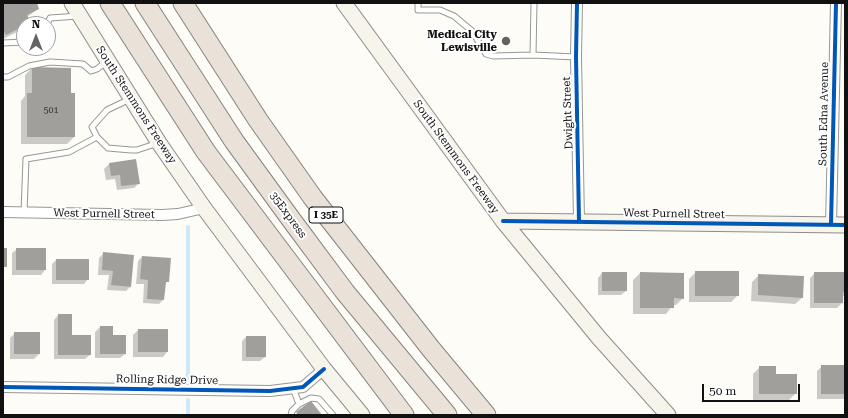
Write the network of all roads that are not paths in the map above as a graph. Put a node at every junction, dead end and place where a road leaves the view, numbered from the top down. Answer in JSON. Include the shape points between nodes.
{"nodes":[{"id":1,"x":72,"y":3,"type":"edge"},
{"id":2,"x":110,"y":3,"type":"edge"},
{"id":3,"x":145,"y":3,"type":"edge"},
{"id":4,"x":183,"y":3,"type":"edge"},
{"id":5,"x":344,"y":3,"type":"edge"},
{"id":6,"x":418,"y":3,"type":"edge"},
{"id":7,"x":534,"y":3,"type":"edge"},
{"id":8,"x":577,"y":3,"type":"edge"},
{"id":9,"x":836,"y":3,"type":"edge"},
{"id":10,"x":80,"y":16,"type":"junction"},
{"id":11,"x":56,"y":18,"type":"edge"},
{"id":12,"x":840,"y":28,"type":"edge"},
{"id":13,"x":16,"y":42,"type":"edge"},
{"id":14,"x":3,"y":43,"type":"edge"},
{"id":15,"x":533,"y":55,"type":"junction"},
{"id":16,"x":576,"y":58,"type":"junction"},
{"id":17,"x":108,"y":62,"type":"junction"},
{"id":18,"x":3,"y":77,"type":"edge"},
{"id":19,"x":131,"y":98,"type":"junction"},
{"id":20,"x":97,"y":137,"type":"junction"},
{"id":21,"x":159,"y":143,"type":"junction"},
{"id":22,"x":204,"y":208,"type":"junction"},
{"id":23,"x":3,"y":212,"type":"edge"},
{"id":24,"x":24,"y":213,"type":"junction"},
{"id":25,"x":503,"y":221,"type":"junction"},
{"id":26,"x":579,"y":222,"type":"junction"},
{"id":27,"x":838,"y":225,"type":"edge"},
{"id":28,"x":324,"y":369,"type":"junction"},
{"id":29,"x":3,"y":388,"type":"edge"},
{"id":30,"x":293,"y":388,"type":"junction"},
{"id":31,"x":299,"y":404,"type":"junction"},
{"id":32,"x":360,"y":414,"type":"edge"},
{"id":33,"x":291,"y":415,"type":"edge"},
{"id":34,"x":333,"y":415,"type":"edge"},
{"id":35,"x":404,"y":415,"type":"edge"},
{"id":36,"x":447,"y":415,"type":"edge"},
{"id":37,"x":486,"y":415,"type":"edge"},
{"id":38,"x":668,"y":415,"type":"edge"}],
"edges":[{"from":1,"to":10,"type":"main road","name":"South Stemmons Freeway"},
{"from":2,"to":35,"type":"highway","via":[[206,152]]},
{"from":3,"to":36,"type":"highway","name":"35Express","via":[[234,141],[290,218],[345,292]]},
{"from":4,"to":37,"type":"highway","number":"I 35E","via":[[258,120],[313,198],[406,318]]},
{"from":5,"to":25,"type":"main road","name":"South Stemmons Freeway"},
{"from":6,"to":15,"type":"lane","via":[[418,10],[440,10],[454,16],[472,31],[486,54]]},
{"from":7,"to":15,"type":"lane"},
{"from":8,"to":16,"type":"street","name":"Dwight Street"},
{"from":9,"to":12,"type":"street","name":"South Edna Avenue"},
{"from":10,"to":11,"type":"lane"},
{"from":10,"to":17,"type":"main road","name":"South Stemmons Freeway"},
{"from":12,"to":27,"type":"street","name":"South Edna Avenue"},
{"from":13,"to":14,"type":"lane"},
{"from":15,"to":16,"type":"lane"},
{"from":16,"to":26,"type":"street","name":"Dwight Street"},
{"from":17,"to":18,"type":"lane","via":[[92,71],[83,64],[50,62],[28,66],[8,77]]},
{"from":17,"to":19,"type":"main road","name":"South Stemmons Freeway"},
{"from":19,"to":20,"type":"lane","via":[[106,110],[92,127]]},
{"from":19,"to":21,"type":"main road","name":"South Stemmons Freeway"},
{"from":20,"to":21,"type":"lane","via":[[108,148],[137,150]]},
{"from":20,"to":24,"type":"lane","via":[[69,152],[26,159]]},
{"from":21,"to":22,"type":"main road","name":"South Stemmons Freeway"},
{"from":22,"to":24,"type":"street","name":"West Purnell Street","via":[[178,214]]},
{"from":22,"to":28,"type":"main road","name":"South Stemmons Freeway"},
{"from":23,"to":24,"type":"street","name":"West Purnell Street"},
{"from":25,"to":26,"type":"main road","name":"West Purnell Street"},
{"from":25,"to":38,"type":"main road","name":"South Stemmons Freeway","via":[[599,338]]},
{"from":26,"to":27,"type":"main road","name":"West Purnell Street"},
{"from":28,"to":30,"type":"street","name":"Rolling Ridge Drive","via":[[303,387]]},
{"from":28,"to":32,"type":"main road","name":"South Stemmons Freeway"},
{"from":29,"to":30,"type":"street","name":"Rolling Ridge Drive","via":[[270,391]]},
{"from":30,"to":31,"type":"lane"},
{"from":31,"to":33,"type":"lane"},
{"from":31,"to":34,"type":"lane","via":[[311,398],[319,399]]}]}
